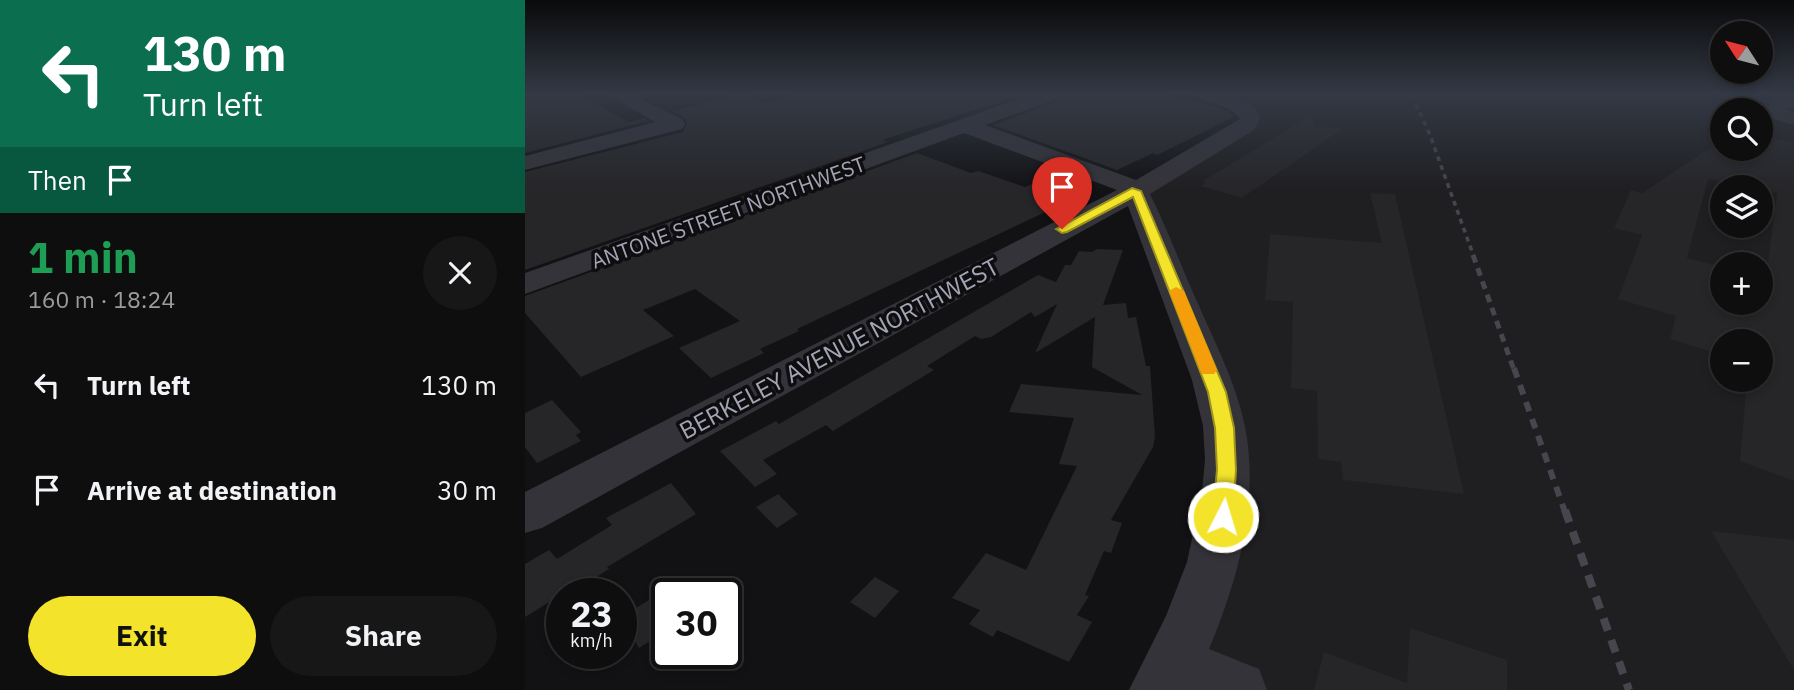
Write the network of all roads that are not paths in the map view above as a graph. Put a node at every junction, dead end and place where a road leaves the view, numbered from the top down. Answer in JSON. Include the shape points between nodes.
{"nodes":[{"id":1,"x":661,"y":127,"type":"edge"},
{"id":2,"x":963,"y":127,"type":"edge"},
{"id":3,"x":969,"y":127,"type":"edge"},
{"id":4,"x":1242,"y":127,"type":"edge"},
{"id":5,"x":525,"y":163,"type":"edge"},
{"id":6,"x":1136,"y":191,"type":"junction"},
{"id":7,"x":525,"y":284,"type":"edge"},
{"id":8,"x":525,"y":514,"type":"edge"},
{"id":9,"x":1167,"y":677,"type":"edge"},
{"id":10,"x":1237,"y":690,"type":"edge"}],
"edges":[{"from":1,"to":5,"type":"street"},
{"from":2,"to":7,"type":"street","name":"ANTONE STREET NORTHWEST"},
{"from":3,"to":6,"type":"street"},
{"from":4,"to":6,"type":"street","name":"BERKELEY AVENUE NORTHWEST"},
{"from":6,"to":8,"type":"street","name":"BERKELEY AVENUE NORTHWEST"},
{"from":6,"to":9,"type":"street","via":[[1217,392],[1225,428],[1223,517],[1210,571]]},
{"from":9,"to":10,"type":"street"}]}
